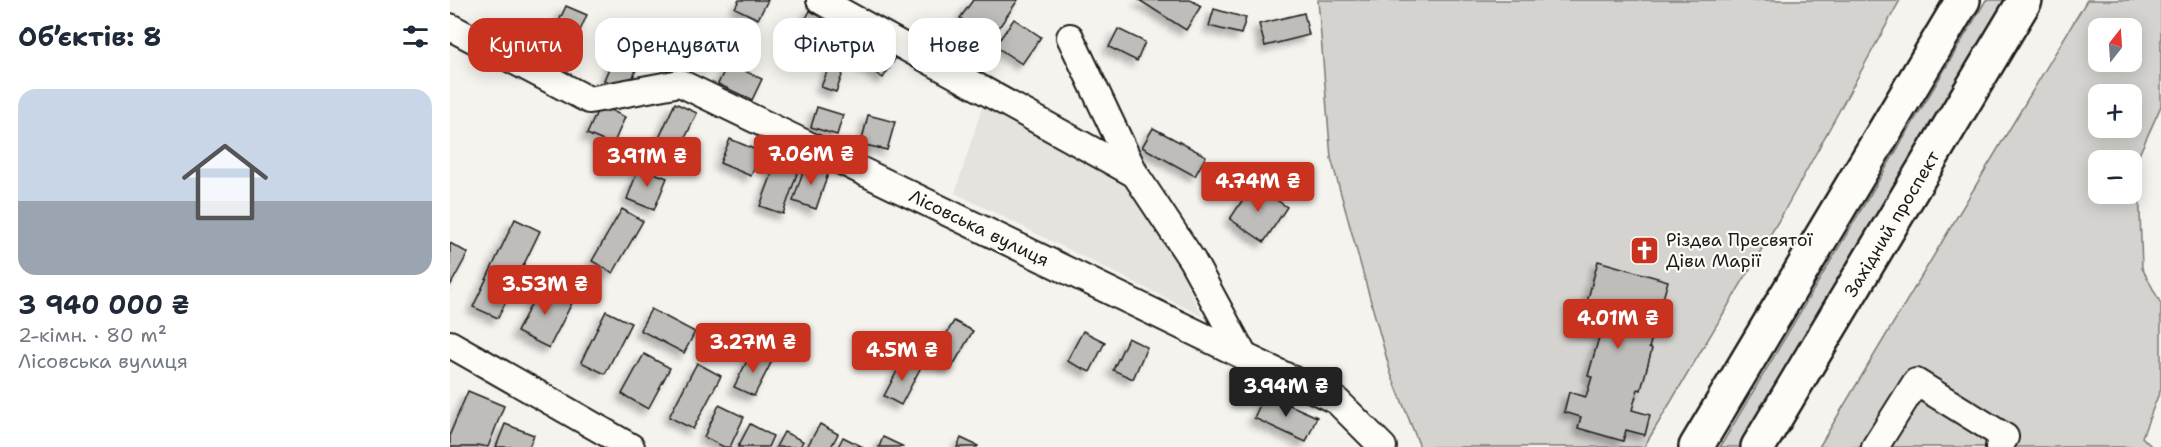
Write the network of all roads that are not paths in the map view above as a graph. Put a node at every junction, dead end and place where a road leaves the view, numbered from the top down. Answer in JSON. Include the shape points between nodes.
{"nodes":[{"id":1,"x":819,"y":0,"type":"edge"},
{"id":2,"x":1963,"y":0,"type":"edge"},
{"id":3,"x":2025,"y":0,"type":"edge"},
{"id":4,"x":450,"y":27,"type":"edge"},
{"id":5,"x":1070,"y":37,"type":"dead end"},
{"id":6,"x":1135,"y":174,"type":"junction"},
{"id":7,"x":450,"y":344,"type":"edge"},
{"id":8,"x":1244,"y":356,"type":"junction"},
{"id":9,"x":631,"y":447,"type":"edge"},
{"id":10,"x":1383,"y":447,"type":"edge"},
{"id":11,"x":1696,"y":447,"type":"edge"},
{"id":12,"x":1758,"y":447,"type":"edge"},
{"id":13,"x":1875,"y":447,"type":"edge"},
{"id":14,"x":1999,"y":447,"type":"edge"}],
"edges":[{"from":1,"to":6,"type":"street"},
{"from":2,"to":11,"type":"main road"},
{"from":3,"to":12,"type":"main road","name":"Західний проспект"},
{"from":4,"to":8,"type":"street","name":"Лісовська вулиця","via":[[589,99],[680,83]]},
{"from":5,"to":6,"type":"street"},
{"from":6,"to":8,"type":"street","via":[[1192,260]]},
{"from":7,"to":9,"type":"street"},
{"from":8,"to":10,"type":"street","name":"Лісовська вулиця","via":[[1337,401]]},
{"from":13,"to":14,"type":"street","via":[[1916,382],[2005,437]]}]}
